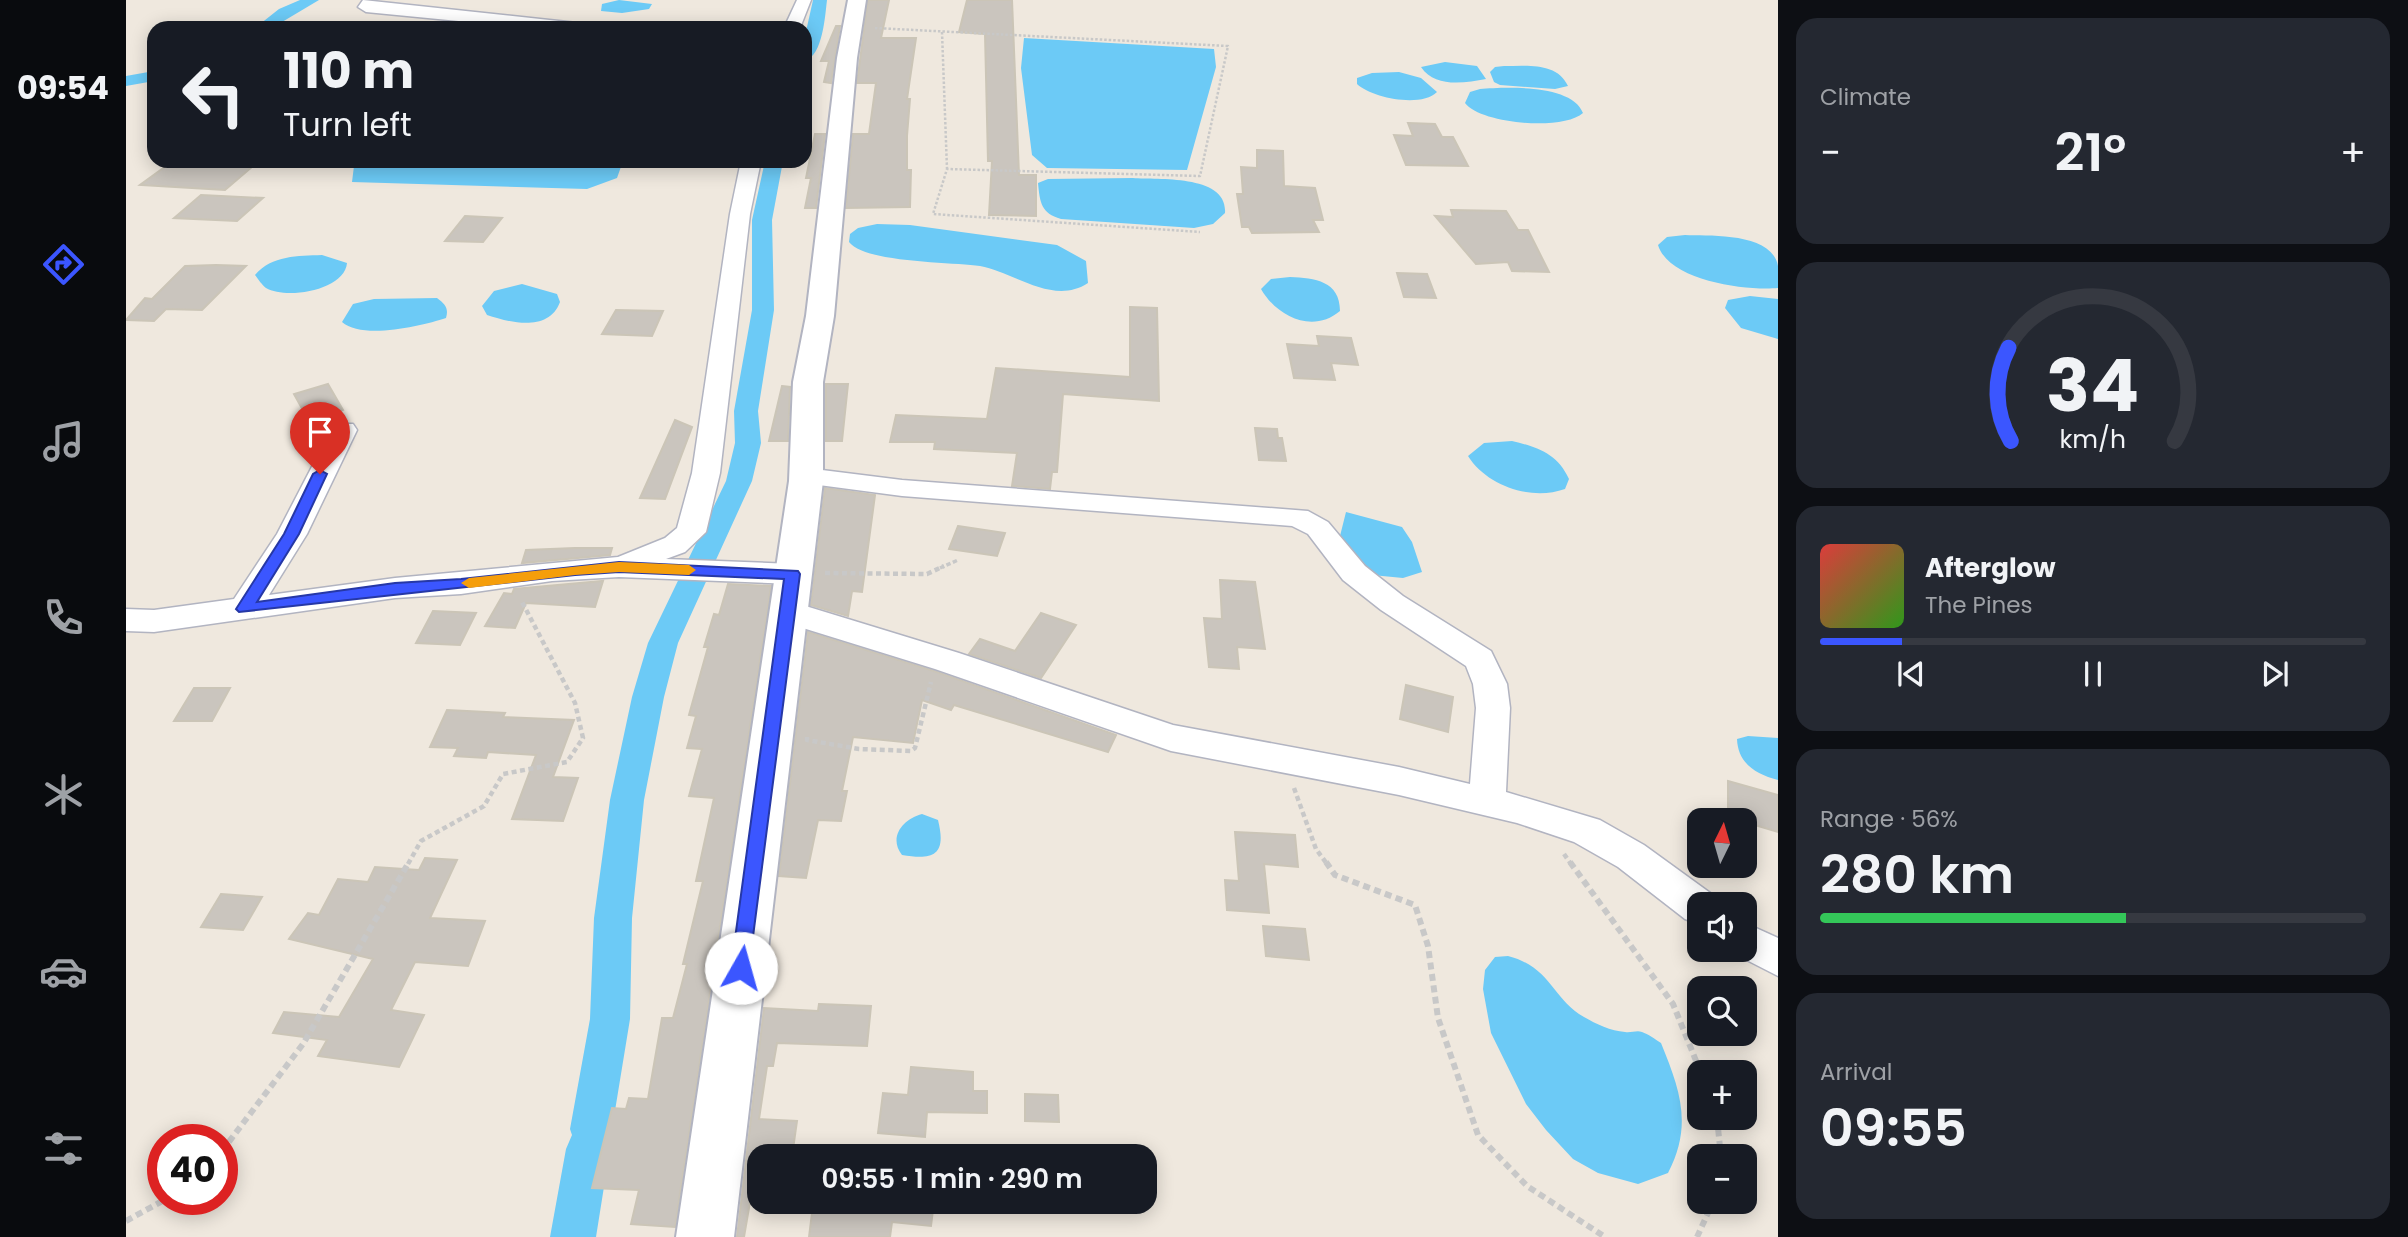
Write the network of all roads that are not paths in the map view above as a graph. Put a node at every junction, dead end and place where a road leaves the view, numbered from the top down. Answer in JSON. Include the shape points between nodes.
{"nodes":[{"id":1,"x":371,"y":0,"type":"edge"},
{"id":2,"x":804,"y":0,"type":"edge"},
{"id":3,"x":855,"y":13,"type":"edge"},
{"id":4,"x":507,"y":21,"type":"edge"},
{"id":5,"x":795,"y":21,"type":"edge"},
{"id":6,"x":750,"y":168,"type":"edge"},
{"id":7,"x":344,"y":430,"type":"dead end"},
{"id":8,"x":806,"y":476,"type":"junction"},
{"id":9,"x":619,"y":567,"type":"junction"},
{"id":10,"x":793,"y":573,"type":"junction"},
{"id":11,"x":244,"y":609,"type":"junction"},
{"id":12,"x":788,"y":612,"type":"junction"},
{"id":13,"x":126,"y":620,"type":"edge"},
{"id":14,"x":1488,"y":802,"type":"junction"},
{"id":15,"x":1687,"y":898,"type":"edge"},
{"id":16,"x":1757,"y":947,"type":"edge"},
{"id":17,"x":1778,"y":958,"type":"edge"},
{"id":18,"x":705,"y":1237,"type":"edge"}],
"edges":[{"from":1,"to":4,"type":"street","via":[[366,7]]},
{"from":2,"to":5,"type":"street"},
{"from":3,"to":8,"type":"street","via":[[820,316],[808,382]]},
{"from":6,"to":9,"type":"street","via":[[710,446],[691,532],[675,545]]},
{"from":7,"to":11,"type":"street","via":[[292,534]]},
{"from":8,"to":10,"type":"street"},
{"from":8,"to":14,"type":"street","via":[[902,488],[1298,517],[1318,527],[1354,573],[1392,603],[1479,659],[1490,684],[1493,708]]},
{"from":9,"to":10,"type":"street"},
{"from":9,"to":11,"type":"street","via":[[395,588]]},
{"from":10,"to":12,"type":"street"},
{"from":11,"to":13,"type":"street","via":[[154,621]]},
{"from":12,"to":14,"type":"street","via":[[1171,738],[1284,757]]},
{"from":12,"to":18,"type":"street"},
{"from":14,"to":15,"type":"street","via":[[1587,831],[1631,856]]},
{"from":16,"to":17,"type":"street"}]}
